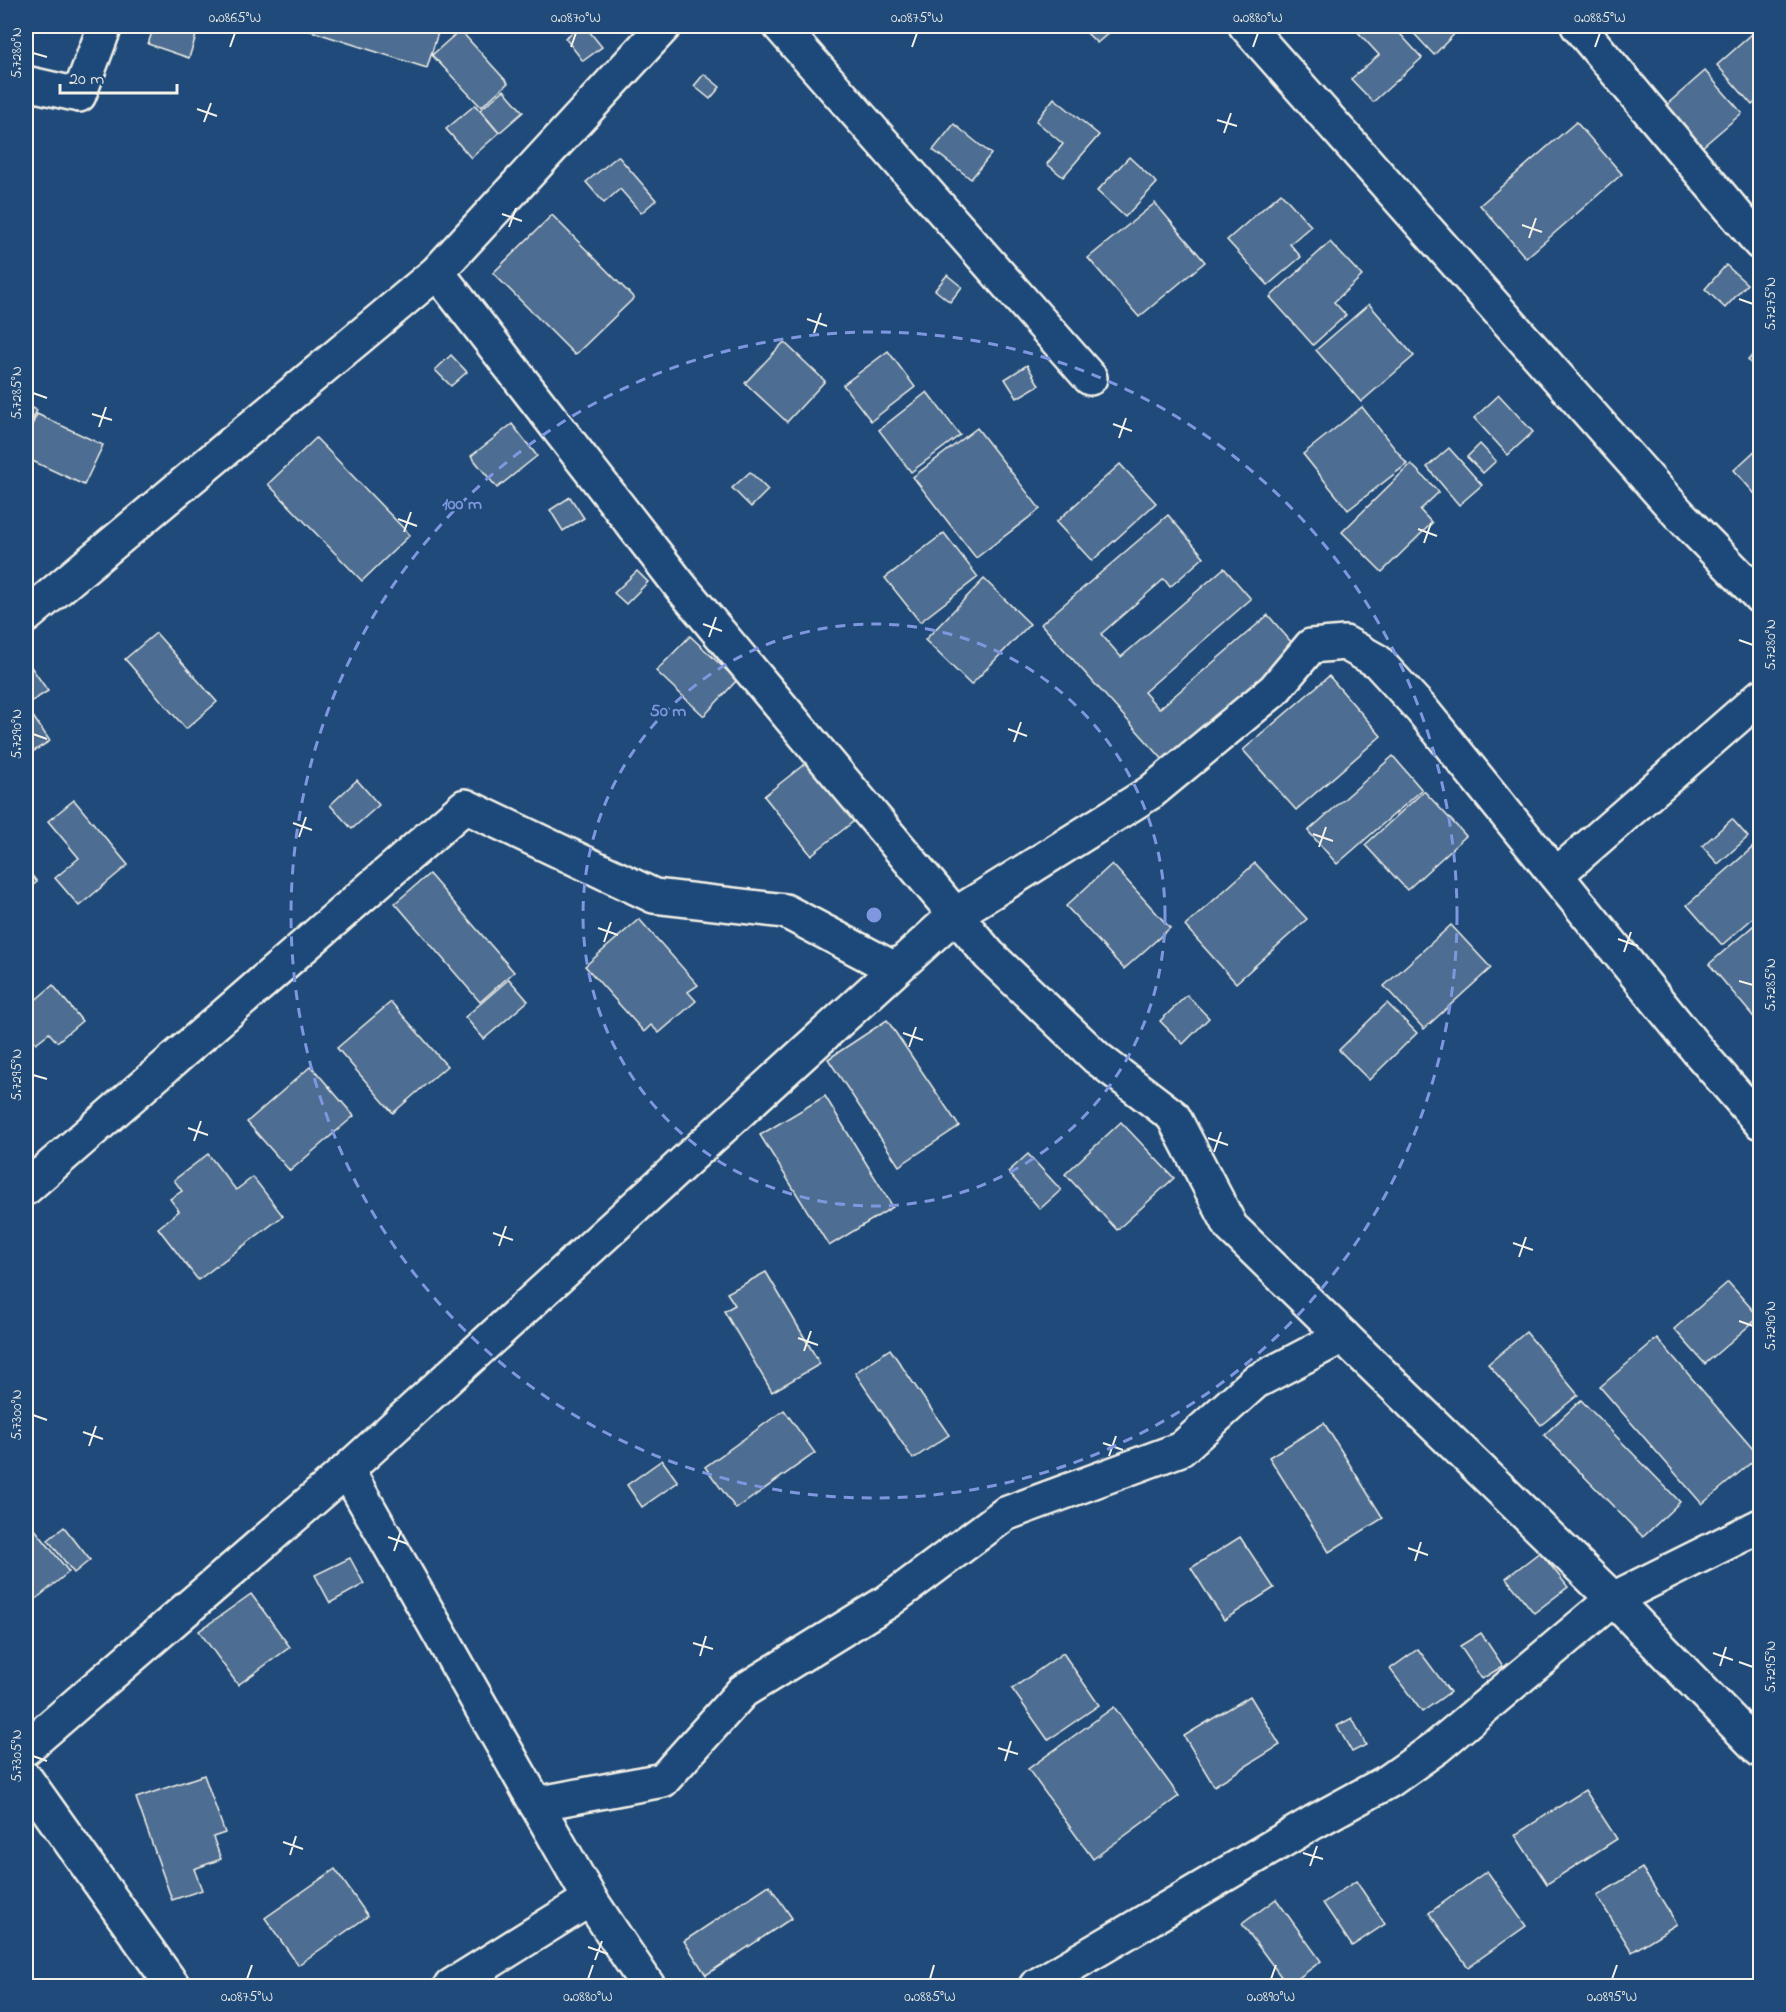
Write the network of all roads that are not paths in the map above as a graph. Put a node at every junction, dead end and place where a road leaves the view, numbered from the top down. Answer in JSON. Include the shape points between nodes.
{"nodes":[{"id":1,"x":105,"y":26,"type":"edge"},
{"id":2,"x":664,"y":26,"type":"edge"},
{"id":3,"x":780,"y":26,"type":"edge"},
{"id":4,"x":1246,"y":26,"type":"edge"},
{"id":5,"x":1578,"y":26,"type":"edge"},
{"id":6,"x":26,"y":83,"type":"edge"},
{"id":7,"x":1761,"y":243,"type":"edge"},
{"id":8,"x":437,"y":272,"type":"junction"},
{"id":9,"x":1090,"y":378,"type":"dead end"},
{"id":10,"x":1761,"y":597,"type":"edge"},
{"id":11,"x":26,"y":616,"type":"edge"},
{"id":12,"x":1761,"y":697,"type":"edge"},
{"id":13,"x":1556,"y":874,"type":"junction"},
{"id":14,"x":957,"y":914,"type":"junction"},
{"id":15,"x":895,"y":969,"type":"junction"},
{"id":16,"x":1761,"y":1122,"type":"edge"},
{"id":17,"x":26,"y":1188,"type":"edge"},
{"id":18,"x":1343,"y":1336,"type":"junction"},
{"id":19,"x":347,"y":1470,"type":"junction"},
{"id":20,"x":1761,"y":1526,"type":"edge"},
{"id":21,"x":1613,"y":1599,"type":"junction"},
{"id":22,"x":26,"y":1748,"type":"edge"},
{"id":23,"x":1761,"y":1750,"type":"edge"},
{"id":24,"x":26,"y":1779,"type":"edge"},
{"id":25,"x":536,"y":1804,"type":"junction"},
{"id":26,"x":590,"y":1899,"type":"junction"},
{"id":27,"x":172,"y":1986,"type":"edge"},
{"id":28,"x":451,"y":1986,"type":"edge"},
{"id":29,"x":648,"y":1986,"type":"edge"},
{"id":30,"x":1036,"y":1986,"type":"edge"}],
"edges":[{"from":1,"to":6,"type":"street","via":[[80,95]]},
{"from":2,"to":8,"type":"street"},
{"from":3,"to":9,"type":"street"},
{"from":4,"to":10,"type":"street","via":[[1679,514]]},
{"from":5,"to":7,"type":"street"},
{"from":8,"to":11,"type":"street"},
{"from":8,"to":14,"type":"street","via":[[681,586]]},
{"from":12,"to":13,"type":"street"},
{"from":13,"to":14,"type":"street","via":[[1422,710],[1377,661],[1345,643],[1311,646],[1274,690],[1151,792]]},
{"from":13,"to":16,"type":"street","via":[[1698,1052]]},
{"from":14,"to":15,"type":"street"},
{"from":14,"to":18,"type":"street","via":[[989,955],[1097,1058],[1173,1116],[1231,1227]]},
{"from":15,"to":17,"type":"street","via":[[785,911],[654,896],[465,806]]},
{"from":15,"to":19,"type":"street"},
{"from":18,"to":21,"type":"street"},
{"from":18,"to":25,"type":"street","via":[[1255,1382],[1181,1449],[1005,1514],[887,1602],[743,1691],[663,1780]]},
{"from":19,"to":22,"type":"street"},
{"from":19,"to":25,"type":"street"},
{"from":20,"to":21,"type":"street"},
{"from":21,"to":23,"type":"street"},
{"from":21,"to":30,"type":"street","via":[[1437,1748],[1389,1781]]},
{"from":24,"to":27,"type":"street"},
{"from":25,"to":26,"type":"street"},
{"from":26,"to":28,"type":"street"},
{"from":26,"to":29,"type":"street"}]}
